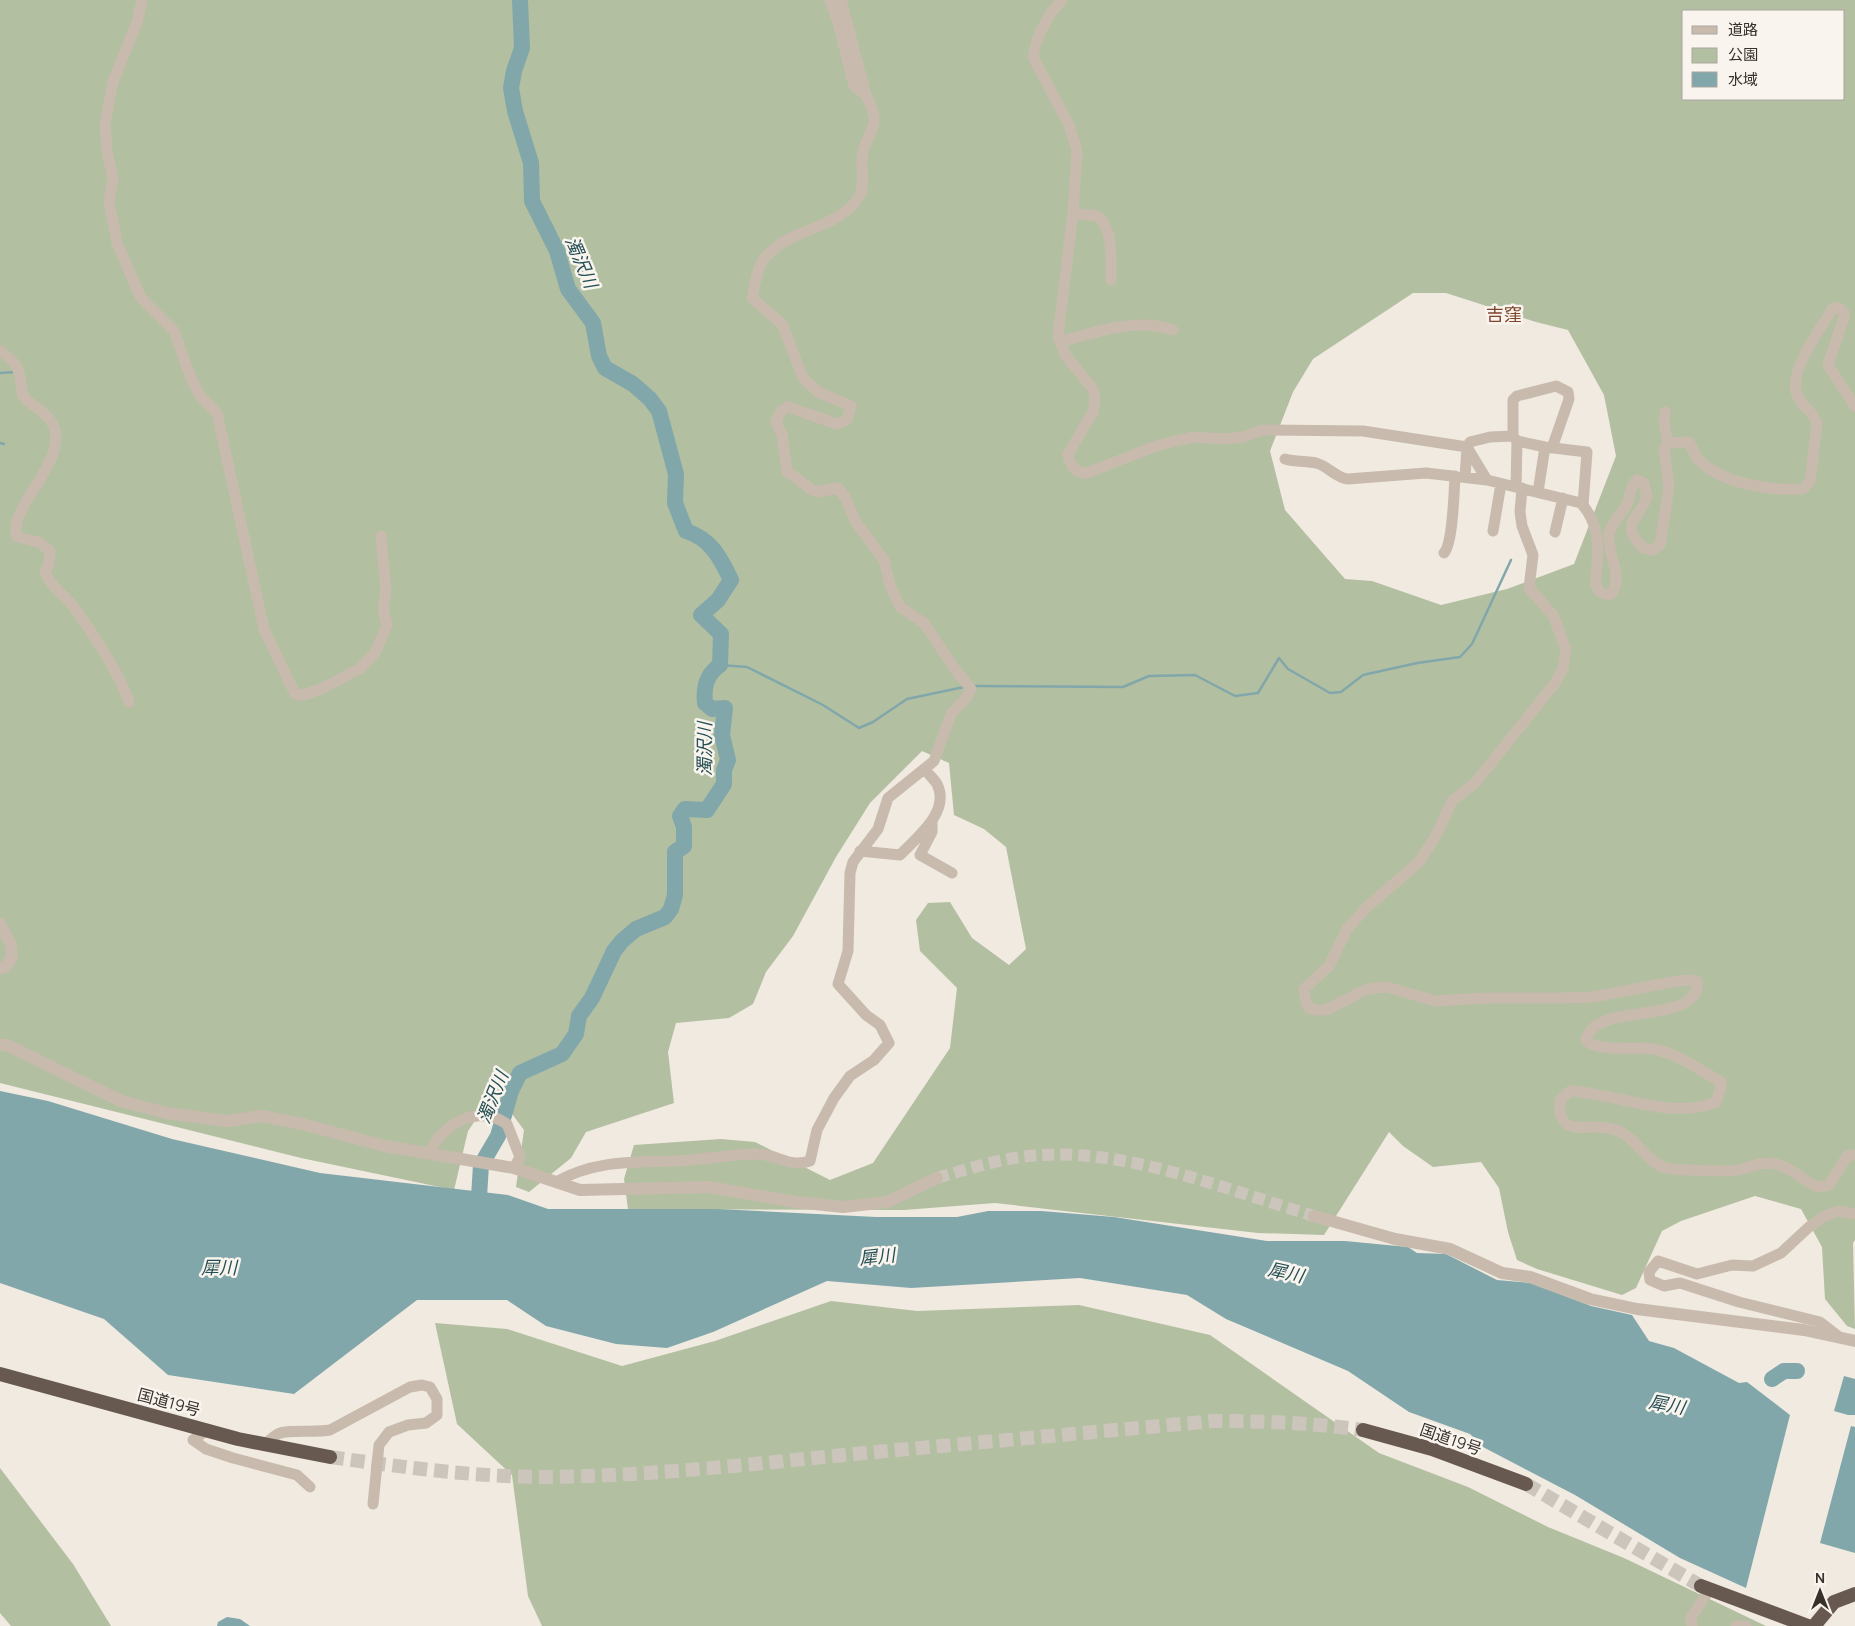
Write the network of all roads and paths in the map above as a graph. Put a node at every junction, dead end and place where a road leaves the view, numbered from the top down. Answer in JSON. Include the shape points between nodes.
{"nodes":[{"id":1,"x":142,"y":0,"type":"edge"},
{"id":2,"x":830,"y":0,"type":"edge"},
{"id":3,"x":841,"y":0,"type":"edge"},
{"id":4,"x":1062,"y":0,"type":"edge"},
{"id":5,"x":866,"y":96,"type":"junction"},
{"id":6,"x":1073,"y":213,"type":"junction"},
{"id":7,"x":1111,"y":280,"type":"dead end"},
{"id":8,"x":1173,"y":330,"type":"dead end"},
{"id":9,"x":1060,"y":342,"type":"junction"},
{"id":10,"x":0,"y":351,"type":"edge"},
{"id":11,"x":1855,"y":406,"type":"edge"},
{"id":12,"x":1665,"y":412,"type":"dead end"},
{"id":13,"x":1515,"y":438,"type":"junction"},
{"id":14,"x":1668,"y":443,"type":"junction"},
{"id":15,"x":1467,"y":447,"type":"junction"},
{"id":16,"x":1549,"y":448,"type":"junction"},
{"id":17,"x":1285,"y":459,"type":"dead end"},
{"id":18,"x":1460,"y":477,"type":"junction"},
{"id":19,"x":1487,"y":480,"type":"junction"},
{"id":20,"x":1501,"y":484,"type":"junction"},
{"id":21,"x":1519,"y":487,"type":"junction"},
{"id":22,"x":1538,"y":492,"type":"junction"},
{"id":23,"x":1563,"y":498,"type":"junction"},
{"id":24,"x":1583,"y":505,"type":"junction"},
{"id":25,"x":1493,"y":531,"type":"dead end"},
{"id":26,"x":1555,"y":532,"type":"dead end"},
{"id":27,"x":381,"y":536,"type":"dead end"},
{"id":28,"x":1444,"y":553,"type":"dead end"},
{"id":29,"x":129,"y":702,"type":"dead end"},
{"id":30,"x":925,"y":769,"type":"junction"},
{"id":31,"x":932,"y":822,"type":"junction"},
{"id":32,"x":860,"y":851,"type":"junction"},
{"id":33,"x":952,"y":873,"type":"dead end"},
{"id":34,"x":0,"y":924,"type":"edge"},
{"id":35,"x":0,"y":968,"type":"edge"},
{"id":36,"x":0,"y":1045,"type":"edge"},
{"id":37,"x":429,"y":1153,"type":"junction"},
{"id":38,"x":1855,"y":1155,"type":"edge"},
{"id":39,"x":514,"y":1168,"type":"junction"},
{"id":40,"x":937,"y":1178,"type":"tunnel mouth"},
{"id":41,"x":556,"y":1182,"type":"junction"},
{"id":42,"x":1855,"y":1214,"type":"edge"},
{"id":43,"x":1314,"y":1216,"type":"tunnel mouth"},
{"id":44,"x":1838,"y":1336,"type":"junction"},
{"id":45,"x":1855,"y":1341,"type":"edge"},
{"id":46,"x":0,"y":1374,"type":"edge"},
{"id":47,"x":207,"y":1430,"type":"junction"},
{"id":48,"x":1363,"y":1430,"type":"tunnel mouth"},
{"id":49,"x":265,"y":1444,"type":"junction"},
{"id":50,"x":330,"y":1457,"type":"tunnel mouth"},
{"id":51,"x":1526,"y":1484,"type":"tunnel mouth"},
{"id":52,"x":310,"y":1487,"type":"dead end"},
{"id":53,"x":373,"y":1504,"type":"dead end"},
{"id":54,"x":1705,"y":1588,"type":"joint"},
{"id":55,"x":1855,"y":1594,"type":"edge"},
{"id":56,"x":1692,"y":1626,"type":"edge"},
{"id":57,"x":1736,"y":1626,"type":"edge"},
{"id":58,"x":1746,"y":1626,"type":"edge"},
{"id":59,"x":1808,"y":1626,"type":"edge"},
{"id":60,"x":1814,"y":1626,"type":"edge"}],
"edges":[{"from":1,"to":27,"type":"street","via":[[137,22],[113,82],[105,123],[113,178],[110,202],[117,243],[141,298],[174,331],[200,396],[217,414],[264,629],[295,694],[304,695],[345,677],[375,653],[387,625],[383,608],[386,591]]},
{"from":2,"to":5,"type":"street","via":[[854,86]]},
{"from":3,"to":5,"type":"street"},
{"from":4,"to":6,"type":"street","via":[[1053,9],[1034,47],[1033,57],[1074,137],[1077,152]]},
{"from":5,"to":30,"type":"street","via":[[873,110],[875,126],[863,149],[859,197],[839,217],[801,232],[771,251],[758,270],[752,298],[782,324],[803,378],[818,392],[851,406],[847,420],[837,424],[788,408],[781,411],[776,421],[782,435],[786,471],[817,492],[838,488],[842,492],[855,522],[884,560],[900,607],[924,623],[969,687],[966,698],[951,714],[934,761]]},
{"from":6,"to":7,"type":"street","via":[[1097,216],[1104,224],[1111,256]]},
{"from":6,"to":9,"type":"street","via":[[1059,320]]},
{"from":8,"to":9,"type":"street","via":[[1160,326],[1108,328]]},
{"from":9,"to":15,"type":"street","via":[[1066,356],[1093,389],[1095,399],[1093,412],[1068,454],[1072,467],[1082,473],[1192,436],[1224,439],[1262,430],[1363,431]]},
{"from":10,"to":29,"type":"street","via":[[16,362],[24,396],[46,414],[54,431],[53,452],[44,474],[18,516],[14,530],[17,537],[39,542],[50,551],[45,572],[50,584],[72,605],[123,683]]},
{"from":11,"to":14,"type":"street","via":[[1828,365],[1845,314],[1839,308],[1833,308],[1799,367],[1796,381],[1798,397],[1817,424],[1810,481],[1803,489],[1739,482],[1706,466],[1689,442]]},
{"from":12,"to":14,"type":"street"},
{"from":13,"to":15,"type":"street","via":[[1478,440],[1470,442]]},
{"from":13,"to":16,"type":"street"},
{"from":13,"to":16,"type":"street","via":[[1513,400],[1517,396],[1557,386],[1568,392],[1569,399]]},
{"from":13,"to":21,"type":"street"},
{"from":14,"to":24,"type":"street","via":[[1664,449],[1669,487],[1660,545],[1652,550],[1643,548],[1631,532],[1630,524],[1648,497],[1644,483],[1637,480],[1632,485],[1628,503],[1610,530],[1608,542],[1617,575],[1611,594],[1600,592],[1596,586],[1596,528],[1591,514]]},
{"from":15,"to":18,"type":"street"},
{"from":15,"to":19,"type":"street"},
{"from":16,"to":22,"type":"street"},
{"from":16,"to":24,"type":"street","via":[[1587,452]]},
{"from":17,"to":18,"type":"street","via":[[1317,464],[1348,480],[1426,473]]},
{"from":18,"to":19,"type":"street"},
{"from":18,"to":28,"type":"street","via":[[1449,548]]},
{"from":19,"to":20,"type":"street"},
{"from":20,"to":21,"type":"street"},
{"from":20,"to":25,"type":"street"},
{"from":21,"to":22,"type":"street"},
{"from":21,"to":38,"type":"street","via":[[1522,526],[1533,555],[1529,588],[1553,615],[1558,626],[1566,650],[1563,669],[1475,783],[1452,801],[1436,836],[1419,862],[1347,929],[1329,966],[1304,989],[1309,1008],[1326,1010],[1365,990],[1387,987],[1435,1001],[1593,997],[1695,980],[1697,991],[1692,998],[1670,1008],[1604,1021],[1591,1031],[1586,1040],[1593,1046],[1649,1048],[1675,1056],[1721,1082],[1716,1102],[1698,1108],[1652,1105],[1570,1091],[1560,1100],[1558,1112],[1563,1121],[1573,1128],[1608,1128],[1629,1136],[1652,1161],[1667,1168],[1738,1171],[1758,1163],[1776,1164],[1818,1187],[1829,1185],[1847,1156]]},
{"from":22,"to":23,"type":"street"},
{"from":23,"to":24,"type":"street"},
{"from":23,"to":26,"type":"street"},
{"from":30,"to":31,"type":"street","via":[[939,792]]},
{"from":30,"to":32,"type":"street","via":[[888,798],[878,829]]},
{"from":31,"to":32,"type":"street","via":[[900,855]]},
{"from":31,"to":33,"type":"street","via":[[932,832],[920,855]]},
{"from":32,"to":41,"type":"street","via":[[850,873],[848,951],[838,984],[866,1015],[880,1025],[889,1043],[874,1060],[850,1076],[834,1098],[817,1130],[810,1161],[794,1164],[764,1154],[630,1161],[582,1170]]},
{"from":34,"to":35,"type":"street","via":[[11,944],[12,958]]},
{"from":36,"to":37,"type":"street","via":[[7,1045],[122,1101],[166,1113],[228,1121],[262,1116],[385,1146]]},
{"from":37,"to":39,"type":"street"},
{"from":37,"to":39,"type":"street","via":[[460,1120],[468,1116],[490,1115],[507,1124],[520,1157]]},
{"from":39,"to":41,"type":"street"},
{"from":40,"to":41,"type":"street","via":[[887,1202],[843,1207],[709,1186],[580,1190]]},
{"from":42,"to":44,"type":"street","via":[[1838,1211],[1823,1217],[1781,1253],[1753,1266],[1732,1265],[1697,1274],[1658,1261],[1649,1272],[1650,1280],[1664,1286],[1680,1283],[1820,1322]]},
{"from":43,"to":44,"type":"street","via":[[1394,1239],[1450,1249],[1502,1273],[1530,1277],[1590,1299],[1636,1310],[1743,1321]]},
{"from":44,"to":45,"type":"street"},
{"from":46,"to":47,"type":"highway","name":"国道19号"},
{"from":47,"to":49,"type":"highway","name":"国道19号"},
{"from":47,"to":52,"type":"street","via":[[193,1440],[206,1449],[232,1458],[297,1475]]},
{"from":48,"to":51,"type":"highway","name":"国道19号","via":[[1432,1449]]},
{"from":49,"to":50,"type":"highway","name":"国道19号"},
{"from":49,"to":53,"type":"street","via":[[279,1433],[298,1431],[316,1434],[330,1430],[410,1387],[430,1387],[438,1404],[434,1418],[389,1432],[379,1445]]},
{"from":54,"to":56,"type":"street","via":[[1692,1618]]},
{"from":54,"to":59,"type":"highway"},
{"from":55,"to":60,"type":"highway","via":[[1834,1602]]},
{"from":57,"to":58,"type":"street"}]}
